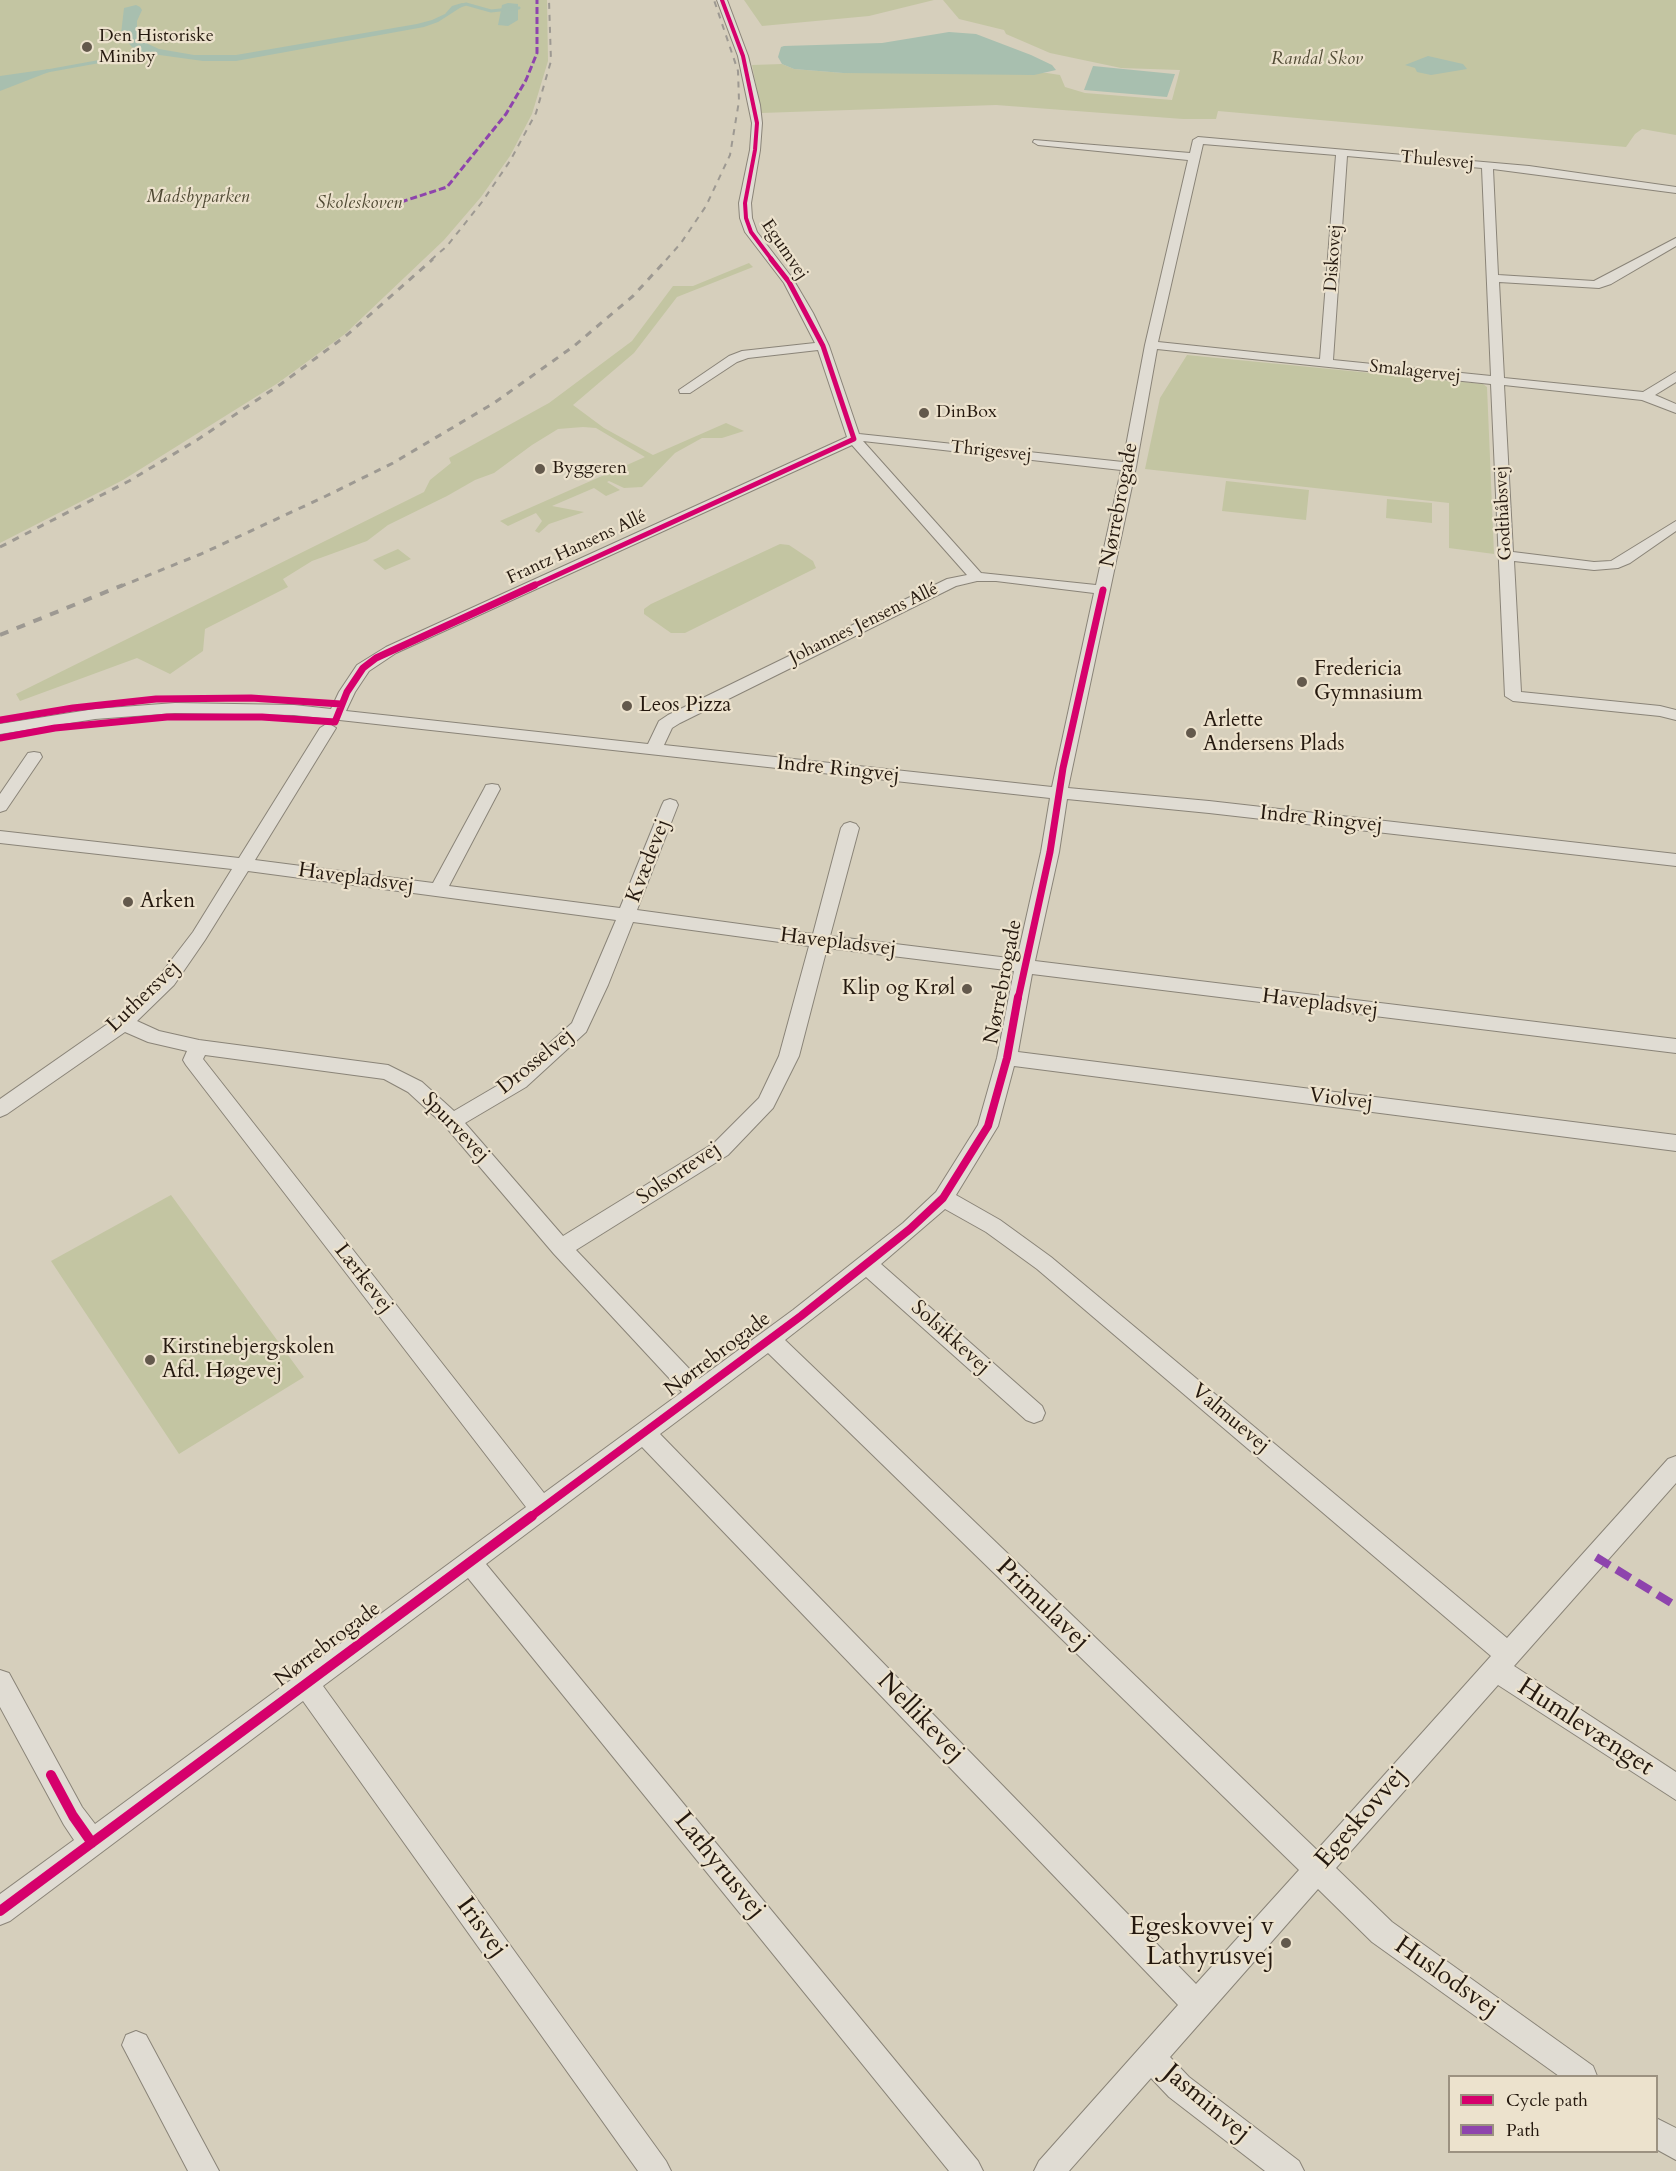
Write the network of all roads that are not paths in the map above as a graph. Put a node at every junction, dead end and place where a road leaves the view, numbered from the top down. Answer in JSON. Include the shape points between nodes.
{"nodes":[{"id":1,"x":722,"y":0,"type":"edge"},
{"id":2,"x":1198,"y":140,"type":"joint"},
{"id":3,"x":1038,"y":142,"type":"dead end"},
{"id":4,"x":1342,"y":153,"type":"junction"},
{"id":5,"x":1193,"y":157,"type":"junction"},
{"id":6,"x":1487,"y":165,"type":"junction"},
{"id":7,"x":1676,"y":190,"type":"edge"},
{"id":8,"x":1676,"y":241,"type":"edge"},
{"id":9,"x":1492,"y":278,"type":"junction"},
{"id":10,"x":1151,"y":345,"type":"junction"},
{"id":11,"x":823,"y":346,"type":"junction"},
{"id":12,"x":1326,"y":362,"type":"junction"},
{"id":13,"x":1676,"y":376,"type":"edge"},
{"id":14,"x":1498,"y":381,"type":"junction"},
{"id":15,"x":685,"y":390,"type":"dead end"},
{"id":16,"x":1645,"y":396,"type":"junction"},
{"id":17,"x":1676,"y":410,"type":"edge"},
{"id":18,"x":854,"y":439,"type":"junction"},
{"id":19,"x":1129,"y":467,"type":"junction"},
{"id":20,"x":1676,"y":525,"type":"edge"},
{"id":21,"x":1506,"y":556,"type":"junction"},
{"id":22,"x":977,"y":577,"type":"junction"},
{"id":23,"x":1103,"y":590,"type":"junction"},
{"id":24,"x":1676,"y":715,"type":"edge"},
{"id":25,"x":333,"y":721,"type":"junction"},
{"id":26,"x":0,"y":729,"type":"edge"},
{"id":27,"x":654,"y":749,"type":"junction"},
{"id":28,"x":34,"y":757,"type":"dead end"},
{"id":29,"x":492,"y":789,"type":"dead end"},
{"id":30,"x":1059,"y":793,"type":"junction"},
{"id":31,"x":670,"y":805,"type":"dead end"},
{"id":32,"x":0,"y":806,"type":"edge"},
{"id":33,"x":850,"y":828,"type":"dead end"},
{"id":34,"x":0,"y":837,"type":"edge"},
{"id":35,"x":1676,"y":860,"type":"edge"},
{"id":36,"x":243,"y":864,"type":"junction"},
{"id":37,"x":438,"y":890,"type":"junction"},
{"id":38,"x":627,"y":916,"type":"junction"},
{"id":39,"x":819,"y":941,"type":"junction"},
{"id":40,"x":1024,"y":967,"type":"junction"},
{"id":41,"x":123,"y":1023,"type":"junction"},
{"id":42,"x":1676,"y":1046,"type":"edge"},
{"id":43,"x":199,"y":1047,"type":"junction"},
{"id":44,"x":1007,"y":1058,"type":"junction"},
{"id":45,"x":0,"y":1109,"type":"edge"},
{"id":46,"x":452,"y":1121,"type":"junction"},
{"id":47,"x":1676,"y":1143,"type":"edge"},
{"id":48,"x":943,"y":1198,"type":"junction"},
{"id":49,"x":561,"y":1248,"type":"junction"},
{"id":50,"x":866,"y":1264,"type":"junction"},
{"id":51,"x":769,"y":1339,"type":"junction"},
{"id":52,"x":697,"y":1393,"type":"junction"},
{"id":53,"x":1034,"y":1413,"type":"dead end"},
{"id":54,"x":644,"y":1432,"type":"junction"},
{"id":55,"x":1676,"y":1466,"type":"edge"},
{"id":56,"x":542,"y":1509,"type":"junction"},
{"id":57,"x":471,"y":1562,"type":"junction"},
{"id":58,"x":1501,"y":1661,"type":"junction"},
{"id":59,"x":0,"y":1682,"type":"edge"},
{"id":60,"x":306,"y":1684,"type":"junction"},
{"id":61,"x":1676,"y":1787,"type":"edge"},
{"id":62,"x":92,"y":1843,"type":"junction"},
{"id":63,"x":1316,"y":1871,"type":"junction"},
{"id":64,"x":0,"y":1911,"type":"edge"},
{"id":65,"x":1196,"y":2004,"type":"junction"},
{"id":66,"x":136,"y":2044,"type":"dead end"},
{"id":67,"x":1151,"y":2058,"type":"junction"},
{"id":68,"x":1582,"y":2075,"type":"edge"},
{"id":69,"x":1658,"y":2133,"type":"edge"},
{"id":70,"x":1676,"y":2145,"type":"edge"},
{"id":71,"x":199,"y":2169,"type":"edge"},
{"id":72,"x":656,"y":2171,"type":"edge"},
{"id":73,"x":968,"y":2171,"type":"edge"},
{"id":74,"x":1049,"y":2171,"type":"edge"},
{"id":75,"x":1289,"y":2171,"type":"edge"}],
"edges":[{"from":1,"to":11,"type":"street","name":"Egumvej","via":[[749,75],[757,123],[746,218],[751,232],[789,282]]},
{"from":2,"to":4,"type":"street","name":"Thulesvej"},
{"from":2,"to":5,"type":"street","name":"Nørrebrogade"},
{"from":3,"to":5,"type":"street"},
{"from":4,"to":6,"type":"street","name":"Thulesvej"},
{"from":4,"to":12,"type":"street","name":"Diskovej"},
{"from":5,"to":10,"type":"street","name":"Nørrebrogade"},
{"from":6,"to":7,"type":"street","name":"Thulesvej"},
{"from":6,"to":9,"type":"street","name":"Godthåbsvej"},
{"from":8,"to":9,"type":"street","via":[[1595,285]]},
{"from":9,"to":14,"type":"street","name":"Godthåbsvej"},
{"from":10,"to":12,"type":"street","name":"Smalagervej"},
{"from":10,"to":19,"type":"street","name":"Nørrebrogade"},
{"from":11,"to":15,"type":"street","via":[[746,354]]},
{"from":11,"to":18,"type":"street","name":"Egumvej"},
{"from":12,"to":14,"type":"street","name":"Smalagervej"},
{"from":13,"to":16,"type":"street"},
{"from":14,"to":16,"type":"street","name":"Smalagervej"},
{"from":14,"to":21,"type":"street","name":"Godthåbsvej"},
{"from":16,"to":17,"type":"street","name":"Smalagervej"},
{"from":18,"to":19,"type":"street","name":"Thrigesvej","via":[[865,437]]},
{"from":18,"to":22,"type":"street","name":"Egumvej"},
{"from":18,"to":25,"type":"street","name":"Frantz Hansens Allé","via":[[391,650],[363,669]]},
{"from":19,"to":23,"type":"street","name":"Nørrebrogade"},
{"from":20,"to":21,"type":"street","via":[[1613,565]]},
{"from":21,"to":24,"type":"street","name":"Godthåbsvej","via":[[1513,696]]},
{"from":22,"to":23,"type":"street","name":"Johannes Jensens Allé"},
{"from":22,"to":27,"type":"street","name":"Johannes Jensens Allé","via":[[934,588],[674,719],[664,725]]},
{"from":23,"to":30,"type":"street","name":"Nørrebrogade"},
{"from":25,"to":26,"type":"street","name":"Indre Ringvej","via":[[238,708],[175,708],[76,716]]},
{"from":25,"to":27,"type":"street","name":"Indre Ringvej"},
{"from":25,"to":36,"type":"street","name":"Luthersvej"},
{"from":27,"to":30,"type":"street","name":"Indre Ringvej"},
{"from":28,"to":32,"type":"street"},
{"from":29,"to":37,"type":"street"},
{"from":30,"to":35,"type":"street","name":"Indre Ringvej"},
{"from":30,"to":40,"type":"street","name":"Nørrebrogade"},
{"from":31,"to":38,"type":"street","name":"Kvædevej"},
{"from":33,"to":39,"type":"street","name":"Solsortevej"},
{"from":34,"to":36,"type":"street","name":"Havepladsvej"},
{"from":36,"to":37,"type":"street","name":"Havepladsvej"},
{"from":36,"to":41,"type":"street","name":"Luthersvej","via":[[200,936],[167,980]]},
{"from":37,"to":38,"type":"street","name":"Havepladsvej"},
{"from":38,"to":39,"type":"street","name":"Havepladsvej"},
{"from":38,"to":46,"type":"street","name":"Drosselvej","via":[[579,1026],[519,1082]]},
{"from":39,"to":40,"type":"street","name":"Havepladsvej"},
{"from":39,"to":49,"type":"street","name":"Solsortevej","via":[[789,1056],[766,1102],[721,1149]]},
{"from":40,"to":42,"type":"street","name":"Havepladsvej"},
{"from":40,"to":44,"type":"street","name":"Nørrebrogade"},
{"from":41,"to":43,"type":"street","name":"Spurvevej","via":[[155,1037]]},
{"from":41,"to":45,"type":"street","name":"Luthersvej"},
{"from":43,"to":46,"type":"street","name":"Spurvevej","via":[[388,1072],[415,1086]]},
{"from":43,"to":56,"type":"street","name":"Lærkevej","via":[[193,1060]]},
{"from":44,"to":47,"type":"street","name":"Violvej"},
{"from":44,"to":48,"type":"street","name":"Nørrebrogade","via":[[988,1126]]},
{"from":46,"to":49,"type":"street","name":"Spurvevej"},
{"from":48,"to":50,"type":"street","name":"Nørrebrogade"},
{"from":48,"to":58,"type":"street","name":"Valmuevej","via":[[993,1226],[1044,1263]]},
{"from":49,"to":52,"type":"street","name":"Spurvevej"},
{"from":50,"to":51,"type":"street","name":"Nørrebrogade"},
{"from":50,"to":53,"type":"street","name":"Solsikkevej"},
{"from":51,"to":52,"type":"street","name":"Nørrebrogade"},
{"from":51,"to":63,"type":"street","name":"Primulavej"},
{"from":52,"to":54,"type":"street","name":"Nørrebrogade"},
{"from":54,"to":56,"type":"street","name":"Nørrebrogade"},
{"from":54,"to":65,"type":"street","name":"Nellikevej"},
{"from":55,"to":58,"type":"street","name":"Egeskovvej"},
{"from":56,"to":57,"type":"street","name":"Nørrebrogade"},
{"from":57,"to":60,"type":"street","name":"Nørrebrogade"},
{"from":57,"to":73,"type":"street","name":"Lathyrusvej"},
{"from":58,"to":61,"type":"street","name":"Humlevænget","via":[[1513,1682]]},
{"from":58,"to":63,"type":"street","name":"Egeskovvej"},
{"from":59,"to":62,"type":"street","via":[[73,1816]]},
{"from":60,"to":62,"type":"street","name":"Nørrebrogade"},
{"from":60,"to":72,"type":"street","name":"Irisvej"},
{"from":62,"to":64,"type":"street","name":"Nørrebrogade"},
{"from":63,"to":65,"type":"street","name":"Egeskovvej"},
{"from":63,"to":68,"type":"street","name":"Huslodsvej","via":[[1382,1932]]},
{"from":65,"to":67,"type":"street","name":"Egeskovvej"},
{"from":66,"to":71,"type":"street"},
{"from":67,"to":74,"type":"street","name":"Egeskovvej"},
{"from":67,"to":75,"type":"street","name":"Jasminvej","via":[[1179,2087]]},
{"from":69,"to":70,"type":"street"}]}
